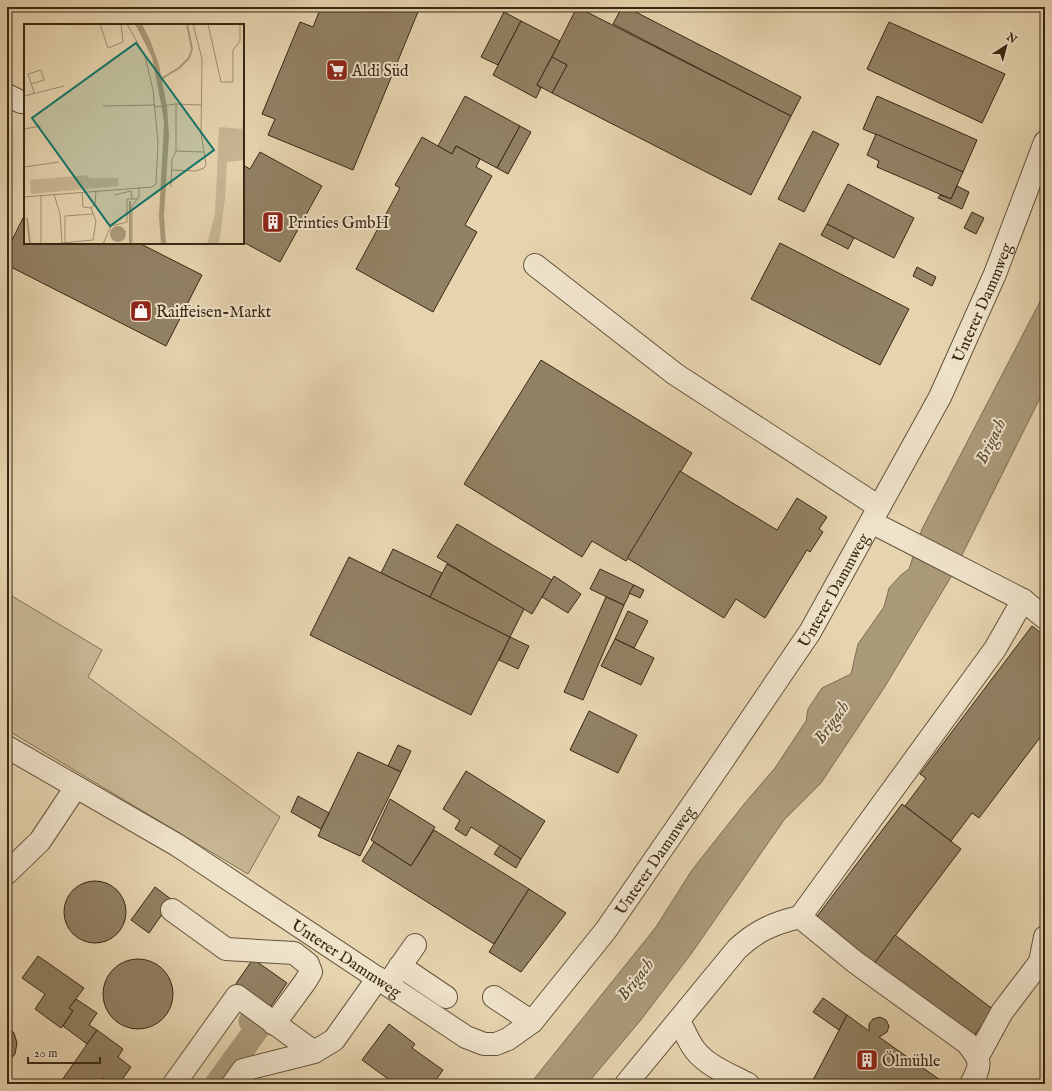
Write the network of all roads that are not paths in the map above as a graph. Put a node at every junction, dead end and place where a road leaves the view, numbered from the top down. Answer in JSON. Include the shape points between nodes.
{"nodes":[{"id":1,"x":1045,"y":142,"type":"edge"},
{"id":2,"x":535,"y":265,"type":"dead end"},
{"id":3,"x":875,"y":514,"type":"junction"},
{"id":4,"x":1023,"y":600,"type":"junction"},
{"id":5,"x":1045,"y":618,"type":"edge"},
{"id":6,"x":7,"y":747,"type":"edge"},
{"id":7,"x":76,"y":786,"type":"junction"},
{"id":8,"x":7,"y":873,"type":"edge"},
{"id":9,"x":172,"y":910,"type":"dead end"},
{"id":10,"x":800,"y":917,"type":"junction"},
{"id":11,"x":1045,"y":937,"type":"edge"},
{"id":12,"x":415,"y":945,"type":"dead end"},
{"id":13,"x":400,"y":966,"type":"junction"},
{"id":14,"x":382,"y":981,"type":"junction"},
{"id":15,"x":446,"y":997,"type":"dead end"},
{"id":16,"x":494,"y":998,"type":"dead end"},
{"id":17,"x":679,"y":1020,"type":"junction"},
{"id":18,"x":532,"y":1022,"type":"junction"},
{"id":19,"x":274,"y":1024,"type":"junction"},
{"id":20,"x":314,"y":1052,"type":"junction"},
{"id":21,"x":978,"y":1056,"type":"junction"},
{"id":22,"x":174,"y":1084,"type":"edge"},
{"id":23,"x":233,"y":1084,"type":"edge"},
{"id":24,"x":626,"y":1084,"type":"edge"},
{"id":25,"x":748,"y":1084,"type":"edge"},
{"id":26,"x":971,"y":1084,"type":"edge"}],
"edges":[{"from":1,"to":3,"type":"street","name":"Unterer Dammweg","via":[[995,274],[940,397]]},
{"from":2,"to":3,"type":"street","via":[[675,374]]},
{"from":3,"to":4,"type":"street","via":[[889,532]]},
{"from":3,"to":18,"type":"street","name":"Unterer Dammweg","via":[[810,632],[722,763],[606,930]]},
{"from":4,"to":5,"type":"street"},
{"from":4,"to":10,"type":"street","via":[[995,649]]},
{"from":6,"to":7,"type":"street","name":"Unterer Dammweg"},
{"from":7,"to":8,"type":"street","via":[[40,841]]},
{"from":7,"to":14,"type":"street","name":"Unterer Dammweg","via":[[177,845]]},
{"from":9,"to":19,"type":"street","via":[[226,948],[294,954],[308,964],[310,972],[305,982]]},
{"from":10,"to":17,"type":"street","via":[[765,928],[750,936]]},
{"from":10,"to":21,"type":"street","via":[[855,962],[967,1043]]},
{"from":11,"to":21,"type":"street","via":[[1040,962],[1002,1012]]},
{"from":12,"to":13,"type":"street"},
{"from":13,"to":14,"type":"street"},
{"from":13,"to":15,"type":"street"},
{"from":14,"to":18,"type":"street","name":"Unterer Dammweg","via":[[466,1037],[484,1044],[496,1044],[508,1039]]},
{"from":14,"to":20,"type":"street","via":[[334,1040]]},
{"from":16,"to":18,"type":"street"},
{"from":17,"to":24,"type":"street"},
{"from":17,"to":25,"type":"street","via":[[696,1052]]},
{"from":19,"to":20,"type":"street"},
{"from":19,"to":22,"type":"street","via":[[237,996]]},
{"from":20,"to":23,"type":"street","via":[[243,1070]]},
{"from":21,"to":26,"type":"street","via":[[979,1062]]}]}
